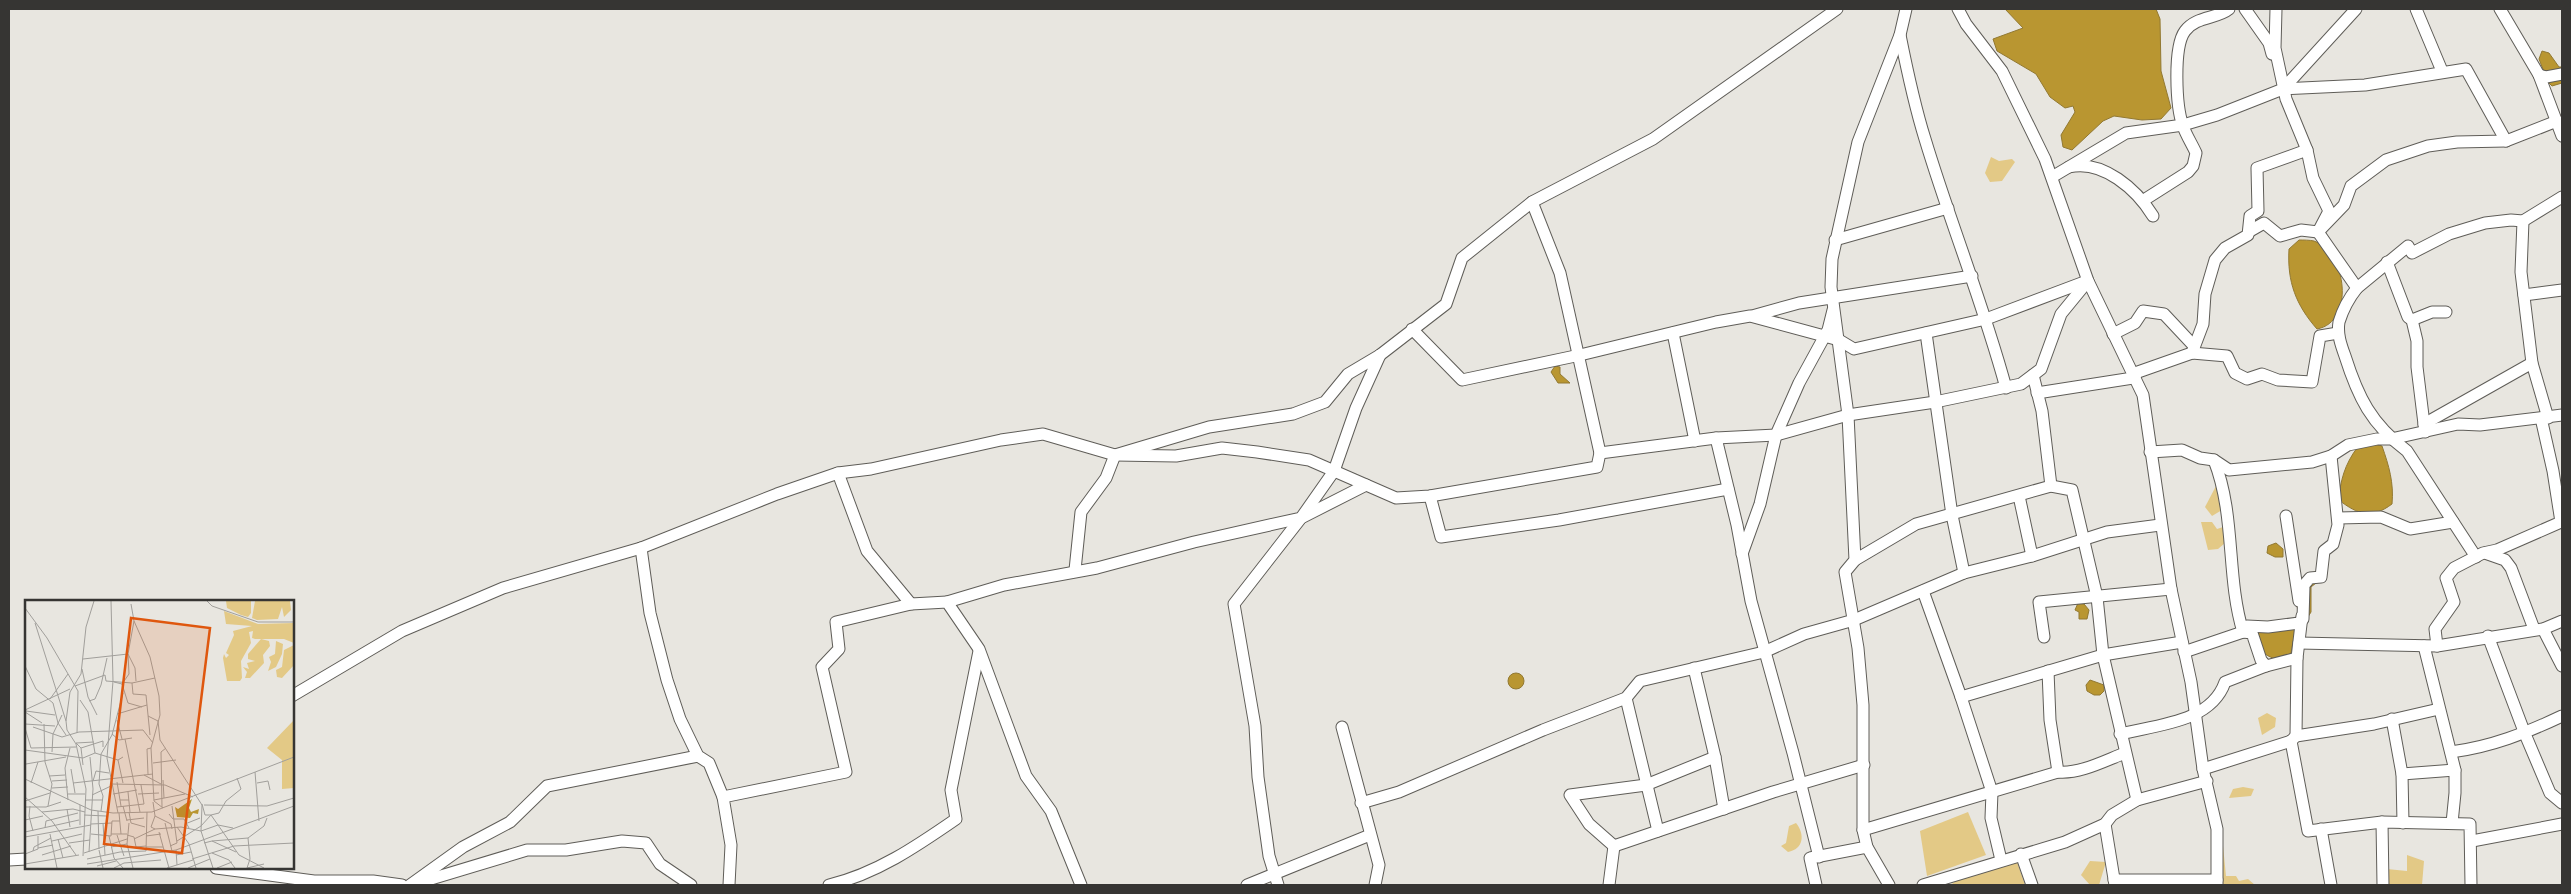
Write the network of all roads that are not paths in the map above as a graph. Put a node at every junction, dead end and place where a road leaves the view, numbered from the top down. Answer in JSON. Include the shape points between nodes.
{"nodes":[{"id":1,"x":1837,"y":9,"type":"edge"},
{"id":2,"x":1906,"y":9,"type":"edge"},
{"id":3,"x":1958,"y":9,"type":"edge"},
{"id":4,"x":2231,"y":9,"type":"edge"},
{"id":5,"x":2245,"y":9,"type":"edge"},
{"id":6,"x":2276,"y":9,"type":"edge"},
{"id":7,"x":2356,"y":9,"type":"edge"},
{"id":8,"x":2416,"y":9,"type":"edge"},
{"id":9,"x":2500,"y":9,"type":"edge"},
{"id":10,"x":1900,"y":35,"type":"junction"},
{"id":11,"x":2442,"y":71,"type":"junction"},
{"id":12,"x":2562,"y":74,"type":"edge"},
{"id":13,"x":2539,"y":75,"type":"junction"},
{"id":14,"x":2283,"y":89,"type":"junction"},
{"id":15,"x":2557,"y":121,"type":"junction"},
{"id":16,"x":2183,"y":125,"type":"junction"},
{"id":17,"x":2562,"y":136,"type":"edge"},
{"id":18,"x":2506,"y":141,"type":"junction"},
{"id":19,"x":2307,"y":150,"type":"junction"},
{"id":20,"x":2066,"y":168,"type":"junction"},
{"id":21,"x":2052,"y":177,"type":"junction"},
{"id":22,"x":2562,"y":197,"type":"edge"},
{"id":23,"x":2144,"y":200,"type":"junction"},
{"id":24,"x":1532,"y":202,"type":"junction"},
{"id":25,"x":1948,"y":208,"type":"junction"},
{"id":26,"x":2153,"y":216,"type":"dead end"},
{"id":27,"x":2524,"y":221,"type":"junction"},
{"id":28,"x":2250,"y":231,"type":"junction"},
{"id":29,"x":2318,"y":232,"type":"junction"},
{"id":30,"x":1835,"y":240,"type":"junction"},
{"id":31,"x":2387,"y":262,"type":"junction"},
{"id":32,"x":1972,"y":276,"type":"junction"},
{"id":33,"x":2088,"y":281,"type":"junction"},
{"id":34,"x":2357,"y":288,"type":"junction"},
{"id":35,"x":2562,"y":290,"type":"edge"},
{"id":36,"x":2524,"y":295,"type":"junction"},
{"id":37,"x":1833,"y":301,"type":"junction"},
{"id":38,"x":2446,"y":312,"type":"dead end"},
{"id":39,"x":1750,"y":316,"type":"junction"},
{"id":40,"x":1986,"y":319,"type":"junction"},
{"id":41,"x":2412,"y":320,"type":"junction"},
{"id":42,"x":1412,"y":329,"type":"junction"},
{"id":43,"x":1673,"y":332,"type":"junction"},
{"id":44,"x":2338,"y":333,"type":"junction"},
{"id":45,"x":1926,"y":334,"type":"junction"},
{"id":46,"x":2113,"y":334,"type":"junction"},
{"id":47,"x":1824,"y":338,"type":"junction"},
{"id":48,"x":1839,"y":340,"type":"junction"},
{"id":49,"x":2193,"y":349,"type":"junction"},
{"id":50,"x":1380,"y":354,"type":"junction"},
{"id":51,"x":1580,"y":355,"type":"junction"},
{"id":52,"x":2532,"y":363,"type":"junction"},
{"id":53,"x":2033,"y":375,"type":"junction"},
{"id":54,"x":2133,"y":378,"type":"junction"},
{"id":55,"x":2006,"y":388,"type":"junction"},
{"id":56,"x":2038,"y":392,"type":"junction"},
{"id":57,"x":1935,"y":402,"type":"junction"},
{"id":58,"x":1848,"y":415,"type":"junction"},
{"id":59,"x":2562,"y":415,"type":"edge"},
{"id":60,"x":2545,"y":418,"type":"junction"},
{"id":61,"x":2424,"y":428,"type":"junction"},
{"id":62,"x":1776,"y":435,"type":"junction"},
{"id":63,"x":1716,"y":438,"type":"junction"},
{"id":64,"x":2391,"y":439,"type":"junction"},
{"id":65,"x":1695,"y":441,"type":"junction"},
{"id":66,"x":2150,"y":452,"type":"junction"},
{"id":67,"x":1600,"y":453,"type":"junction"},
{"id":68,"x":1115,"y":455,"type":"junction"},
{"id":69,"x":2331,"y":456,"type":"junction"},
{"id":70,"x":2214,"y":460,"type":"junction"},
{"id":71,"x":1334,"y":471,"type":"junction"},
{"id":72,"x":838,"y":473,"type":"junction"},
{"id":73,"x":1366,"y":485,"type":"junction"},
{"id":74,"x":2051,"y":486,"type":"junction"},
{"id":75,"x":1728,"y":489,"type":"junction"},
{"id":76,"x":1430,"y":496,"type":"junction"},
{"id":77,"x":2019,"y":496,"type":"junction"},
{"id":78,"x":1952,"y":515,"type":"junction"},
{"id":79,"x":2286,"y":516,"type":"dead end"},
{"id":80,"x":1301,"y":518,"type":"junction"},
{"id":81,"x":2338,"y":518,"type":"junction"},
{"id":82,"x":2453,"y":522,"type":"junction"},
{"id":83,"x":2562,"y":522,"type":"edge"},
{"id":84,"x":2160,"y":525,"type":"junction"},
{"id":85,"x":2084,"y":538,"type":"junction"},
{"id":86,"x":641,"y":548,"type":"junction"},
{"id":87,"x":2480,"y":555,"type":"junction"},
{"id":88,"x":1741,"y":556,"type":"junction"},
{"id":89,"x":2032,"y":556,"type":"junction"},
{"id":90,"x":1855,"y":560,"type":"junction"},
{"id":91,"x":1075,"y":570,"type":"junction"},
{"id":92,"x":1964,"y":573,"type":"junction"},
{"id":93,"x":2171,"y":589,"type":"junction"},
{"id":94,"x":1923,"y":591,"type":"junction"},
{"id":95,"x":2096,"y":596,"type":"junction"},
{"id":96,"x":948,"y":602,"type":"junction"},
{"id":97,"x":910,"y":604,"type":"junction"},
{"id":98,"x":2303,"y":619,"type":"junction"},
{"id":99,"x":1854,"y":620,"type":"junction"},
{"id":100,"x":2562,"y":621,"type":"edge"},
{"id":101,"x":2538,"y":629,"type":"junction"},
{"id":102,"x":2243,"y":632,"type":"junction"},
{"id":103,"x":2488,"y":636,"type":"junction"},
{"id":104,"x":2044,"y":637,"type":"dead end"},
{"id":105,"x":2299,"y":643,"type":"junction"},
{"id":106,"x":2424,"y":646,"type":"junction"},
{"id":107,"x":2437,"y":646,"type":"junction"},
{"id":108,"x":2183,"y":647,"type":"junction"},
{"id":109,"x":979,"y":649,"type":"junction"},
{"id":110,"x":1764,"y":652,"type":"junction"},
{"id":111,"x":2103,"y":655,"type":"junction"},
{"id":112,"x":2297,"y":658,"type":"junction"},
{"id":113,"x":2266,"y":666,"type":"junction"},
{"id":114,"x":2562,"y":666,"type":"edge"},
{"id":115,"x":1694,"y":668,"type":"junction"},
{"id":116,"x":2048,"y":670,"type":"junction"},
{"id":117,"x":294,"y":695,"type":"edge"},
{"id":118,"x":1962,"y":697,"type":"junction"},
{"id":119,"x":1626,"y":698,"type":"junction"},
{"id":120,"x":2439,"y":708,"type":"junction"},
{"id":121,"x":2194,"y":716,"type":"junction"},
{"id":122,"x":2562,"y":716,"type":"edge"},
{"id":123,"x":2392,"y":719,"type":"junction"},
{"id":124,"x":1342,"y":726,"type":"dead end"},
{"id":125,"x":2120,"y":734,"type":"junction"},
{"id":126,"x":2525,"y":734,"type":"junction"},
{"id":127,"x":2294,"y":739,"type":"junction"},
{"id":128,"x":2451,"y":752,"type":"junction"},
{"id":129,"x":2125,"y":753,"type":"junction"},
{"id":130,"x":698,"y":756,"type":"junction"},
{"id":131,"x":1715,"y":757,"type":"junction"},
{"id":132,"x":1864,"y":765,"type":"junction"},
{"id":133,"x":2203,"y":769,"type":"junction"},
{"id":134,"x":2454,"y":770,"type":"junction"},
{"id":135,"x":2058,"y":772,"type":"junction"},
{"id":136,"x":2402,"y":774,"type":"junction"},
{"id":137,"x":2207,"y":780,"type":"junction"},
{"id":138,"x":1800,"y":783,"type":"junction"},
{"id":139,"x":1646,"y":785,"type":"junction"},
{"id":140,"x":1992,"y":792,"type":"junction"},
{"id":141,"x":723,"y":797,"type":"junction"},
{"id":142,"x":2137,"y":800,"type":"junction"},
{"id":143,"x":1361,"y":802,"type":"junction"},
{"id":144,"x":2562,"y":804,"type":"edge"},
{"id":145,"x":1724,"y":808,"type":"junction"},
{"id":146,"x":2382,"y":822,"type":"junction"},
{"id":147,"x":2403,"y":823,"type":"junction"},
{"id":148,"x":2452,"y":823,"type":"junction"},
{"id":149,"x":2105,"y":824,"type":"junction"},
{"id":150,"x":2562,"y":824,"type":"edge"},
{"id":151,"x":2321,"y":829,"type":"junction"},
{"id":152,"x":1863,"y":830,"type":"junction"},
{"id":153,"x":1658,"y":831,"type":"junction"},
{"id":154,"x":1370,"y":835,"type":"junction"},
{"id":155,"x":2472,"y":841,"type":"junction"},
{"id":156,"x":1614,"y":846,"type":"junction"},
{"id":157,"x":1867,"y":847,"type":"junction"},
{"id":158,"x":2021,"y":854,"type":"junction"},
{"id":159,"x":1819,"y":857,"type":"junction"},
{"id":160,"x":2001,"y":860,"type":"junction"},
{"id":161,"x":224,"y":869,"type":"edge"},
{"id":162,"x":852,"y":880,"type":"junction"},
{"id":163,"x":1276,"y":880,"type":"edge"},
{"id":164,"x":2114,"y":883,"type":"edge"},
{"id":165,"x":2217,"y":883,"type":"edge"},
{"id":166,"x":402,"y":885,"type":"edge"},
{"id":167,"x":410,"y":885,"type":"edge"},
{"id":168,"x":691,"y":885,"type":"edge"},
{"id":169,"x":729,"y":885,"type":"edge"},
{"id":170,"x":829,"y":885,"type":"edge"},
{"id":171,"x":863,"y":885,"type":"edge"},
{"id":172,"x":1081,"y":885,"type":"edge"},
{"id":173,"x":1247,"y":885,"type":"edge"},
{"id":174,"x":1375,"y":885,"type":"edge"},
{"id":175,"x":1609,"y":885,"type":"edge"},
{"id":176,"x":1816,"y":885,"type":"edge"},
{"id":177,"x":1889,"y":885,"type":"edge"},
{"id":178,"x":1923,"y":885,"type":"edge"},
{"id":179,"x":2032,"y":885,"type":"edge"},
{"id":180,"x":2331,"y":885,"type":"edge"},
{"id":181,"x":2383,"y":885,"type":"edge"},
{"id":182,"x":2471,"y":885,"type":"edge"}],
"edges":[{"from":1,"to":24,"type":"street","via":[[1653,139]]},
{"from":2,"to":10,"type":"street"},
{"from":3,"to":21,"type":"street","via":[[2002,71]]},
{"from":4,"to":16,"type":"street","via":[[2201,18],[2185,30],[2178,48],[2177,101]]},
{"from":5,"to":14,"type":"street","via":[[2269,43]]},
{"from":6,"to":14,"type":"street","via":[[2275,48]]},
{"from":7,"to":14,"type":"street"},
{"from":8,"to":11,"type":"street"},
{"from":9,"to":13,"type":"street"},
{"from":10,"to":25,"type":"street","via":[[1913,99]]},
{"from":10,"to":30,"type":"street","via":[[1858,142]]},
{"from":11,"to":14,"type":"street","via":[[2365,85]]},
{"from":11,"to":18,"type":"street","via":[[2466,69]]},
{"from":12,"to":13,"type":"street"},
{"from":13,"to":15,"type":"street"},
{"from":14,"to":16,"type":"street"},
{"from":14,"to":19,"type":"street"},
{"from":15,"to":17,"type":"street"},
{"from":15,"to":18,"type":"street"},
{"from":16,"to":20,"type":"street","via":[[2126,132]]},
{"from":16,"to":23,"type":"street","via":[[2196,154],[2193,166]]},
{"from":18,"to":29,"type":"street","via":[[2428,146],[2386,160],[2351,186],[2344,205]]},
{"from":19,"to":28,"type":"street","via":[[2256,168],[2258,211],[2250,216]]},
{"from":19,"to":29,"type":"street","via":[[2313,178],[2329,211]]},
{"from":20,"to":21,"type":"street"},
{"from":20,"to":23,"type":"street","via":[[2101,169]]},
{"from":21,"to":33,"type":"street"},
{"from":22,"to":27,"type":"street"},
{"from":23,"to":26,"type":"street"},
{"from":24,"to":42,"type":"street","via":[[1462,258],[1446,304]]},
{"from":24,"to":51,"type":"street","via":[[1560,274]]},
{"from":25,"to":30,"type":"street"},
{"from":25,"to":32,"type":"street"},
{"from":27,"to":31,"type":"street","via":[[2485,223],[2449,234],[2412,253],[2408,246]]},
{"from":27,"to":36,"type":"street","via":[[2521,272]]},
{"from":28,"to":29,"type":"street","via":[[2264,223],[2280,236],[2301,230]]},
{"from":28,"to":49,"type":"street","via":[[2219,252],[2215,260],[2205,294],[2203,324]]},
{"from":29,"to":34,"type":"street"},
{"from":30,"to":37,"type":"street"},
{"from":31,"to":34,"type":"street"},
{"from":31,"to":41,"type":"street"},
{"from":32,"to":37,"type":"street"},
{"from":32,"to":40,"type":"street"},
{"from":33,"to":40,"type":"street"},
{"from":33,"to":46,"type":"street"},
{"from":33,"to":53,"type":"street","via":[[2061,314],[2041,369]]},
{"from":34,"to":44,"type":"street","via":[[2347,302]]},
{"from":35,"to":36,"type":"street"},
{"from":36,"to":52,"type":"street"},
{"from":37,"to":39,"type":"street","via":[[1799,303]]},
{"from":37,"to":47,"type":"street"},
{"from":37,"to":48,"type":"street"},
{"from":38,"to":41,"type":"street","via":[[2432,312]]},
{"from":39,"to":43,"type":"street"},
{"from":39,"to":47,"type":"street"},
{"from":40,"to":45,"type":"street"},
{"from":40,"to":55,"type":"street"},
{"from":41,"to":61,"type":"street","via":[[2417,341]]},
{"from":42,"to":50,"type":"street"},
{"from":42,"to":51,"type":"street","via":[[1462,380]]},
{"from":43,"to":51,"type":"street"},
{"from":43,"to":65,"type":"street"},
{"from":44,"to":49,"type":"street","via":[[2320,336],[2312,382],[2278,380],[2262,374],[2247,380],[2234,373],[2227,356]]},
{"from":44,"to":64,"type":"street","via":[[2356,390]]},
{"from":45,"to":48,"type":"street","via":[[1854,349]]},
{"from":45,"to":57,"type":"street"},
{"from":46,"to":49,"type":"street","via":[[2135,323],[2143,311],[2164,314]]},
{"from":46,"to":54,"type":"street"},
{"from":47,"to":48,"type":"street"},
{"from":47,"to":62,"type":"street"},
{"from":48,"to":58,"type":"street"},
{"from":49,"to":54,"type":"street","via":[[2138,372]]},
{"from":50,"to":68,"type":"street","via":[[1348,374],[1325,402],[1293,414],[1209,427]]},
{"from":50,"to":71,"type":"street","via":[[1356,408]]},
{"from":51,"to":67,"type":"street"},
{"from":52,"to":60,"type":"street"},
{"from":52,"to":61,"type":"street"},
{"from":53,"to":55,"type":"street","via":[[2021,384]]},
{"from":53,"to":56,"type":"street"},
{"from":54,"to":56,"type":"street"},
{"from":54,"to":66,"type":"street","via":[[2143,394]]},
{"from":55,"to":57,"type":"street"},
{"from":56,"to":74,"type":"street"},
{"from":57,"to":58,"type":"street"},
{"from":57,"to":78,"type":"street"},
{"from":58,"to":62,"type":"street"},
{"from":58,"to":90,"type":"street"},
{"from":59,"to":60,"type":"street"},
{"from":60,"to":61,"type":"street"},
{"from":60,"to":83,"type":"street"},
{"from":61,"to":64,"type":"street"},
{"from":62,"to":63,"type":"street"},
{"from":62,"to":88,"type":"street","via":[[1760,504]]},
{"from":63,"to":65,"type":"street"},
{"from":63,"to":75,"type":"street"},
{"from":64,"to":69,"type":"street","via":[[2348,445]]},
{"from":64,"to":82,"type":"street","via":[[2407,451]]},
{"from":65,"to":67,"type":"street"},
{"from":66,"to":70,"type":"street","via":[[2182,450]]},
{"from":66,"to":84,"type":"street"},
{"from":67,"to":76,"type":"street","via":[[1597,467]]},
{"from":68,"to":71,"type":"street","via":[[1176,456],[1222,448],[1309,460]]},
{"from":68,"to":72,"type":"street","via":[[1043,434],[941,452],[871,470]]},
{"from":68,"to":91,"type":"street","via":[[1106,478],[1081,512]]},
{"from":69,"to":70,"type":"street","via":[[2312,462],[2229,470]]},
{"from":69,"to":81,"type":"street"},
{"from":70,"to":102,"type":"street","via":[[2224,485],[2235,605]]},
{"from":71,"to":73,"type":"street"},
{"from":71,"to":80,"type":"street"},
{"from":72,"to":86,"type":"street"},
{"from":72,"to":97,"type":"street","via":[[867,551]]},
{"from":73,"to":76,"type":"street","via":[[1396,498]]},
{"from":73,"to":80,"type":"street"},
{"from":74,"to":77,"type":"street"},
{"from":74,"to":85,"type":"street","via":[[2072,490]]},
{"from":75,"to":76,"type":"street","via":[[1559,520],[1442,537]]},
{"from":75,"to":88,"type":"street"},
{"from":77,"to":78,"type":"street"},
{"from":77,"to":89,"type":"street"},
{"from":78,"to":90,"type":"street","via":[[1916,524]]},
{"from":78,"to":92,"type":"street"},
{"from":79,"to":98,"type":"street"},
{"from":80,"to":91,"type":"street","via":[[1097,568]]},
{"from":80,"to":163,"type":"street","via":[[1234,604],[1255,726],[1269,856]]},
{"from":81,"to":82,"type":"street","via":[[2381,517],[2410,529]]},
{"from":81,"to":98,"type":"street","via":[[2333,544],[2324,550],[2321,577],[2310,578],[2304,586]]},
{"from":82,"to":87,"type":"street"},
{"from":83,"to":87,"type":"street"},
{"from":84,"to":85,"type":"street"},
{"from":84,"to":93,"type":"street"},
{"from":85,"to":89,"type":"street"},
{"from":85,"to":95,"type":"street"},
{"from":86,"to":117,"type":"street","via":[[503,588],[402,631]]},
{"from":86,"to":130,"type":"street","via":[[650,613],[667,680],[680,719]]},
{"from":87,"to":101,"type":"street","via":[[2504,560],[2511,568]]},
{"from":87,"to":107,"type":"street","via":[[2454,568],[2446,578],[2454,602],[2435,629]]},
{"from":88,"to":110,"type":"street"},
{"from":89,"to":92,"type":"street"},
{"from":90,"to":99,"type":"street","via":[[1845,572]]},
{"from":91,"to":96,"type":"street","via":[[1004,585]]},
{"from":92,"to":94,"type":"street"},
{"from":93,"to":95,"type":"street"},
{"from":93,"to":108,"type":"street"},
{"from":94,"to":99,"type":"street"},
{"from":94,"to":118,"type":"street"},
{"from":95,"to":104,"type":"street","via":[[2039,602]]},
{"from":95,"to":111,"type":"street"},
{"from":96,"to":97,"type":"street"},
{"from":96,"to":109,"type":"street"},
{"from":97,"to":141,"type":"street","via":[[836,622],[839,649],[822,667],[846,772]]},
{"from":98,"to":102,"type":"street","via":[[2299,623],[2268,627],[2247,626]]},
{"from":98,"to":105,"type":"street"},
{"from":99,"to":110,"type":"street","via":[[1804,634]]},
{"from":99,"to":132,"type":"street","via":[[1862,689]]},
{"from":100,"to":101,"type":"street"},
{"from":101,"to":103,"type":"street"},
{"from":101,"to":114,"type":"street"},
{"from":102,"to":108,"type":"street"},
{"from":102,"to":113,"type":"street","via":[[2252,633]]},
{"from":103,"to":107,"type":"street"},
{"from":103,"to":126,"type":"street"},
{"from":105,"to":106,"type":"street"},
{"from":105,"to":112,"type":"street"},
{"from":106,"to":107,"type":"street"},
{"from":106,"to":120,"type":"street"},
{"from":108,"to":111,"type":"street"},
{"from":108,"to":121,"type":"street"},
{"from":109,"to":162,"type":"street","via":[[951,790],[956,819],[914,848]]},
{"from":109,"to":172,"type":"street","via":[[1026,776],[1051,811]]},
{"from":110,"to":115,"type":"street"},
{"from":110,"to":138,"type":"street"},
{"from":111,"to":116,"type":"street"},
{"from":111,"to":125,"type":"street"},
{"from":112,"to":113,"type":"street"},
{"from":112,"to":127,"type":"street"},
{"from":113,"to":121,"type":"street","via":[[2225,682],[2221,694]]},
{"from":115,"to":119,"type":"street","via":[[1640,681]]},
{"from":115,"to":131,"type":"street"},
{"from":116,"to":118,"type":"street"},
{"from":116,"to":135,"type":"street","via":[[2050,720]]},
{"from":118,"to":140,"type":"street"},
{"from":119,"to":139,"type":"street"},
{"from":119,"to":143,"type":"street","via":[[1399,792]]},
{"from":120,"to":123,"type":"street"},
{"from":120,"to":128,"type":"street"},
{"from":121,"to":125,"type":"street"},
{"from":121,"to":133,"type":"street"},
{"from":122,"to":126,"type":"street"},
{"from":123,"to":127,"type":"street"},
{"from":123,"to":136,"type":"street"},
{"from":124,"to":143,"type":"street"},
{"from":125,"to":129,"type":"street"},
{"from":126,"to":128,"type":"street","via":[[2474,749]]},
{"from":126,"to":144,"type":"street","via":[[2550,793]]},
{"from":127,"to":133,"type":"street"},
{"from":127,"to":151,"type":"street","via":[[2308,831]]},
{"from":128,"to":134,"type":"street"},
{"from":129,"to":135,"type":"street","via":[[2086,768]]},
{"from":129,"to":142,"type":"street"},
{"from":130,"to":141,"type":"street","via":[[709,763]]},
{"from":130,"to":167,"type":"street","via":[[547,786],[510,822],[463,847]]},
{"from":131,"to":139,"type":"street"},
{"from":131,"to":145,"type":"street"},
{"from":132,"to":138,"type":"street"},
{"from":132,"to":152,"type":"street"},
{"from":133,"to":137,"type":"street"},
{"from":134,"to":136,"type":"street"},
{"from":134,"to":148,"type":"street"},
{"from":135,"to":140,"type":"street"},
{"from":136,"to":147,"type":"street"},
{"from":137,"to":142,"type":"street"},
{"from":137,"to":165,"type":"street","via":[[2217,829]]},
{"from":138,"to":145,"type":"street"},
{"from":138,"to":159,"type":"street"},
{"from":139,"to":153,"type":"street"},
{"from":139,"to":156,"type":"street","via":[[1570,795],[1589,824]]},
{"from":140,"to":152,"type":"street"},
{"from":140,"to":160,"type":"street","via":[[1991,818]]},
{"from":141,"to":169,"type":"street","via":[[731,845]]},
{"from":142,"to":149,"type":"street","via":[[2112,815]]},
{"from":143,"to":154,"type":"street"},
{"from":145,"to":153,"type":"street"},
{"from":146,"to":147,"type":"street"},
{"from":146,"to":151,"type":"street"},
{"from":146,"to":181,"type":"street"},
{"from":147,"to":148,"type":"street"},
{"from":148,"to":155,"type":"street","via":[[2470,824]]},
{"from":149,"to":158,"type":"street","via":[[2065,842]]},
{"from":149,"to":164,"type":"street"},
{"from":150,"to":155,"type":"street"},
{"from":151,"to":180,"type":"street"},
{"from":152,"to":157,"type":"street"},
{"from":153,"to":156,"type":"street"},
{"from":154,"to":163,"type":"street"},
{"from":154,"to":174,"type":"street","via":[[1379,865]]},
{"from":155,"to":182,"type":"street"},
{"from":156,"to":175,"type":"street"},
{"from":157,"to":159,"type":"street"},
{"from":157,"to":177,"type":"street"},
{"from":158,"to":160,"type":"street"},
{"from":158,"to":179,"type":"street"},
{"from":159,"to":176,"type":"street","via":[[1810,858]]},
{"from":160,"to":178,"type":"street"},
{"from":161,"to":166,"type":"street","via":[[314,880]]},
{"from":162,"to":170,"type":"street"},
{"from":162,"to":171,"type":"street"},
{"from":163,"to":173,"type":"street"},
{"from":164,"to":165,"type":"street"},
{"from":167,"to":168,"type":"street","via":[[527,850],[566,850],[622,841],[646,843],[660,864]]}]}
